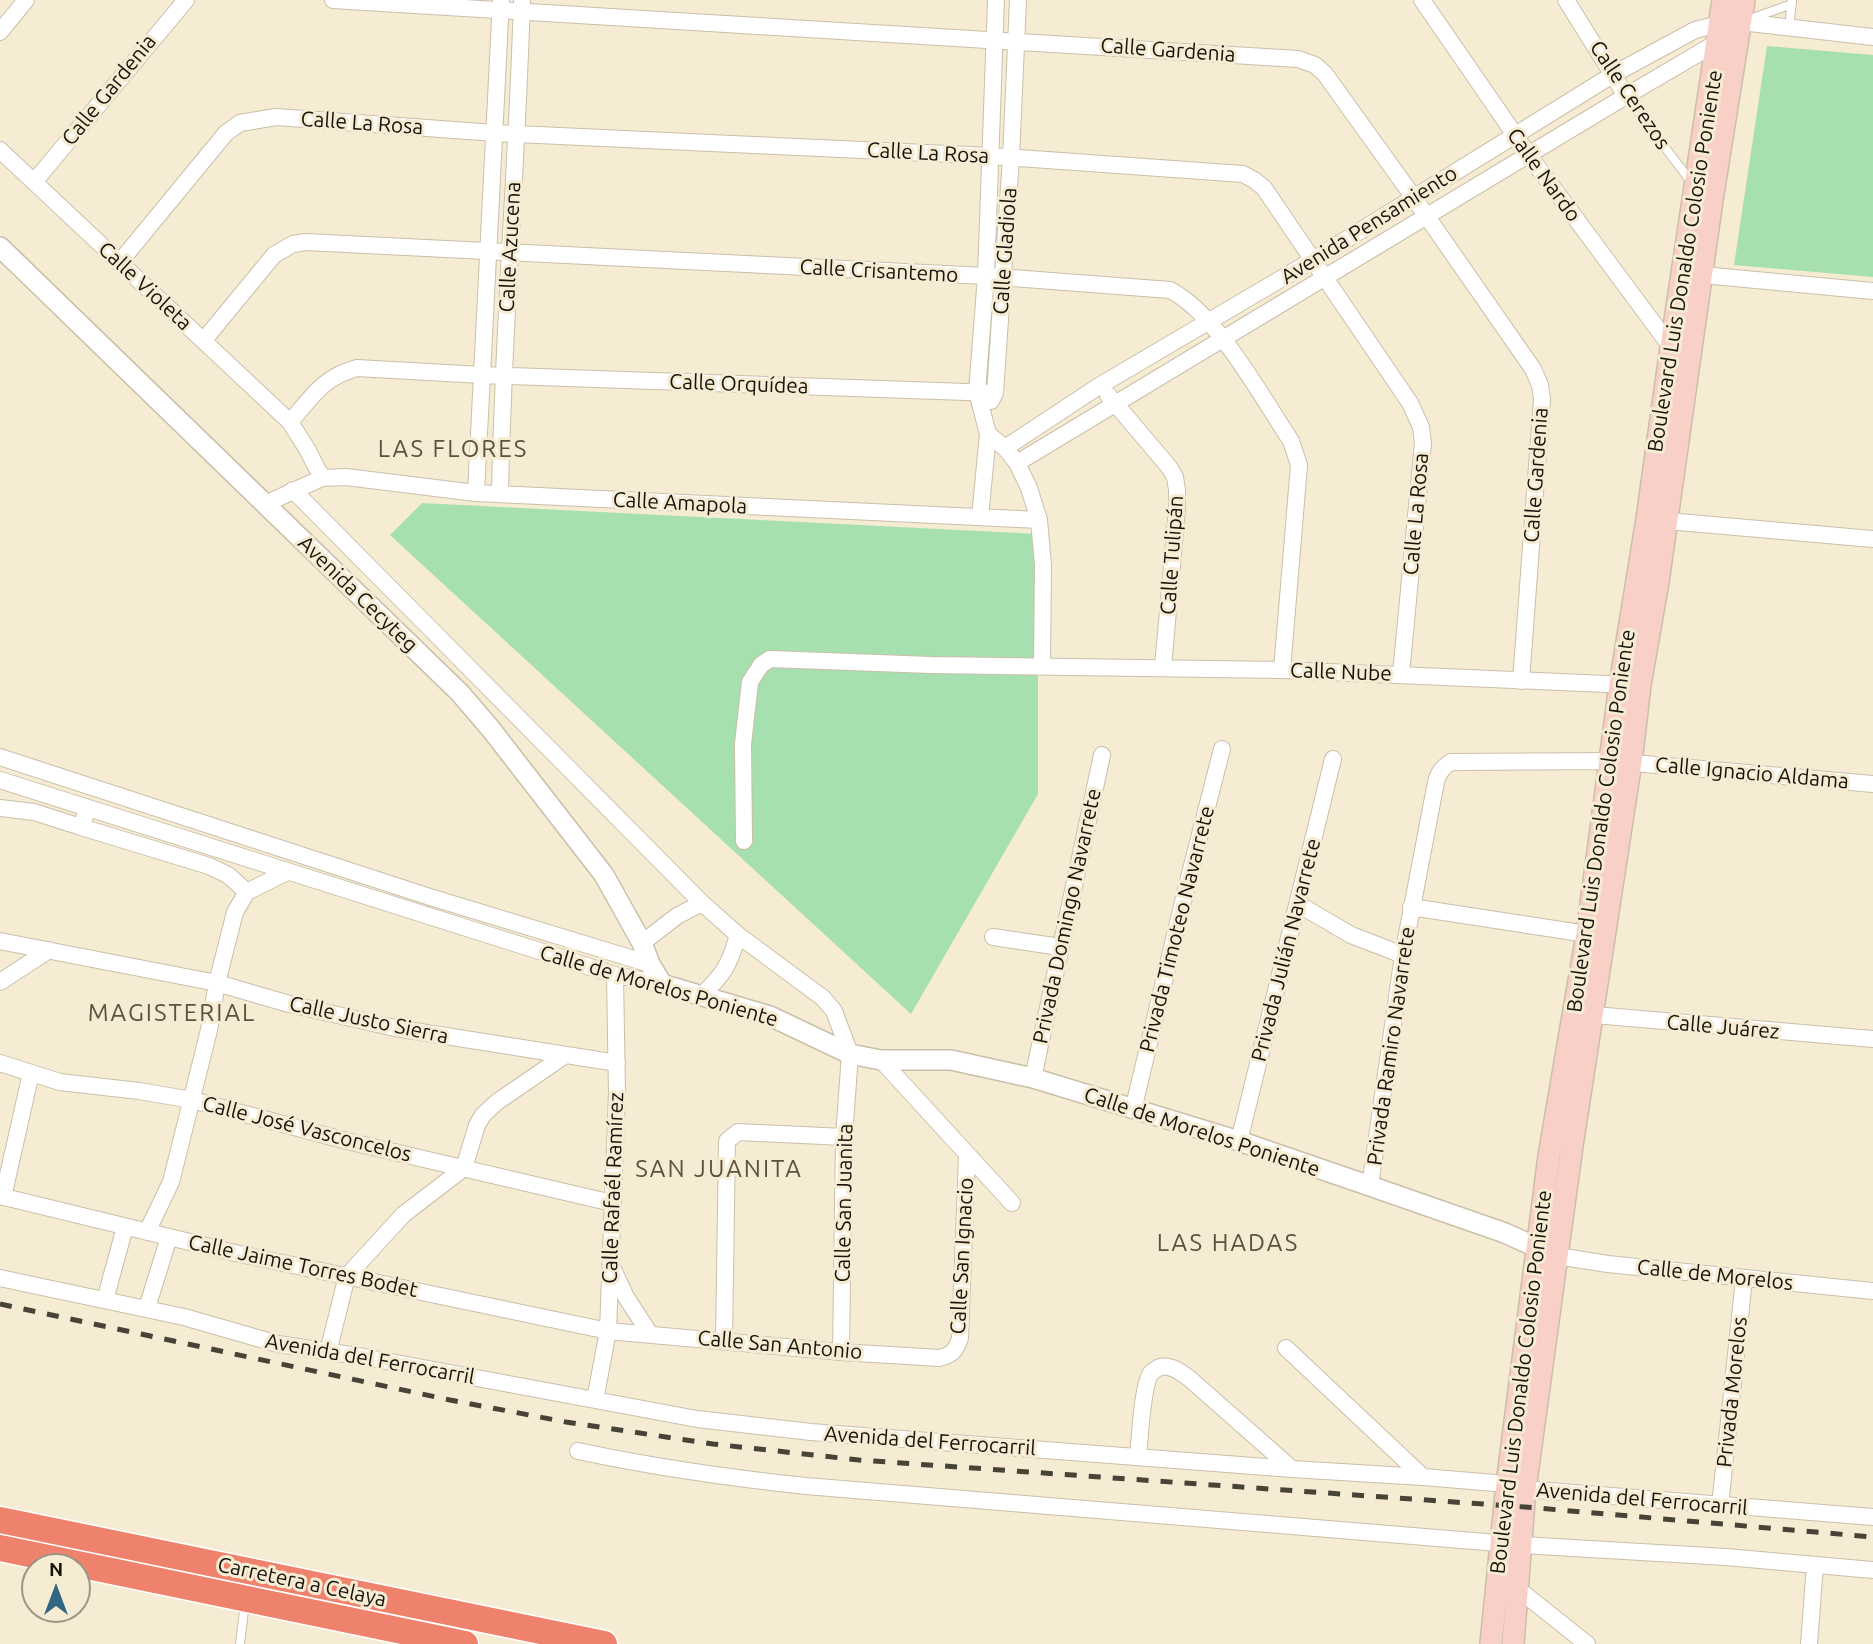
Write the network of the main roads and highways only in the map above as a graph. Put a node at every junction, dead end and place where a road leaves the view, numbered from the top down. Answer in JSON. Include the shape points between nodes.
{"nodes":[{"id":1,"x":1723,"y":0,"type":"edge"},
{"id":2,"x":1744,"y":0,"type":"edge"},
{"id":3,"x":1729,"y":32,"type":"junction"},
{"id":4,"x":1692,"y":274,"type":"junction"},
{"id":5,"x":1657,"y":520,"type":"junction"},
{"id":6,"x":1621,"y":762,"type":"junction"},
{"id":7,"x":1582,"y":1014,"type":"junction"},
{"id":8,"x":0,"y":1520,"type":"edge"},
{"id":9,"x":1512,"y":1545,"type":"junction"},
{"id":10,"x":0,"y":1548,"type":"edge"},
{"id":11,"x":465,"y":1644,"type":"edge"},
{"id":12,"x":604,"y":1644,"type":"edge"},
{"id":13,"x":1491,"y":1644,"type":"edge"},
{"id":14,"x":1513,"y":1644,"type":"edge"}],
"edges":[{"from":1,"to":3,"type":"main road","name":"Boulevard Luis Donaldo Colosio Poniente"},
{"from":2,"to":3,"type":"main road","name":"Boulevard Luis Donaldo Colosio Poniente"},
{"from":3,"to":4,"type":"main road","name":"Boulevard Luis Donaldo Colosio Poniente","via":[[1712,200]]},
{"from":3,"to":4,"type":"main road","name":"Boulevard Luis Donaldo Colosio Poniente","via":[[1696,187]]},
{"from":4,"to":5,"type":"main road","name":"Boulevard Luis Donaldo Colosio Poniente"},
{"from":4,"to":5,"type":"main road","name":"Boulevard Luis Donaldo Colosio Poniente","via":[[1671,347]]},
{"from":5,"to":6,"type":"main road","name":"Boulevard Luis Donaldo Colosio Poniente"},
{"from":6,"to":7,"type":"main road","name":"Boulevard Luis Donaldo Colosio Poniente"},
{"from":6,"to":7,"type":"main road","name":"Boulevard Luis Donaldo Colosio Poniente","via":[[1587,934]]},
{"from":7,"to":9,"type":"main road","name":"Boulevard Luis Donaldo Colosio Poniente","via":[[1549,1156],[1547,1253]]},
{"from":8,"to":12,"type":"highway","name":"Carretera a Celaya"},
{"from":9,"to":13,"type":"main road","name":"Boulevard Luis Donaldo Colosio Poniente"},
{"from":9,"to":14,"type":"main road","name":"Boulevard Luis Donaldo Colosio Poniente","via":[[1518,1589]]},
{"from":10,"to":11,"type":"highway","name":"Carretera a Celaya"}]}
